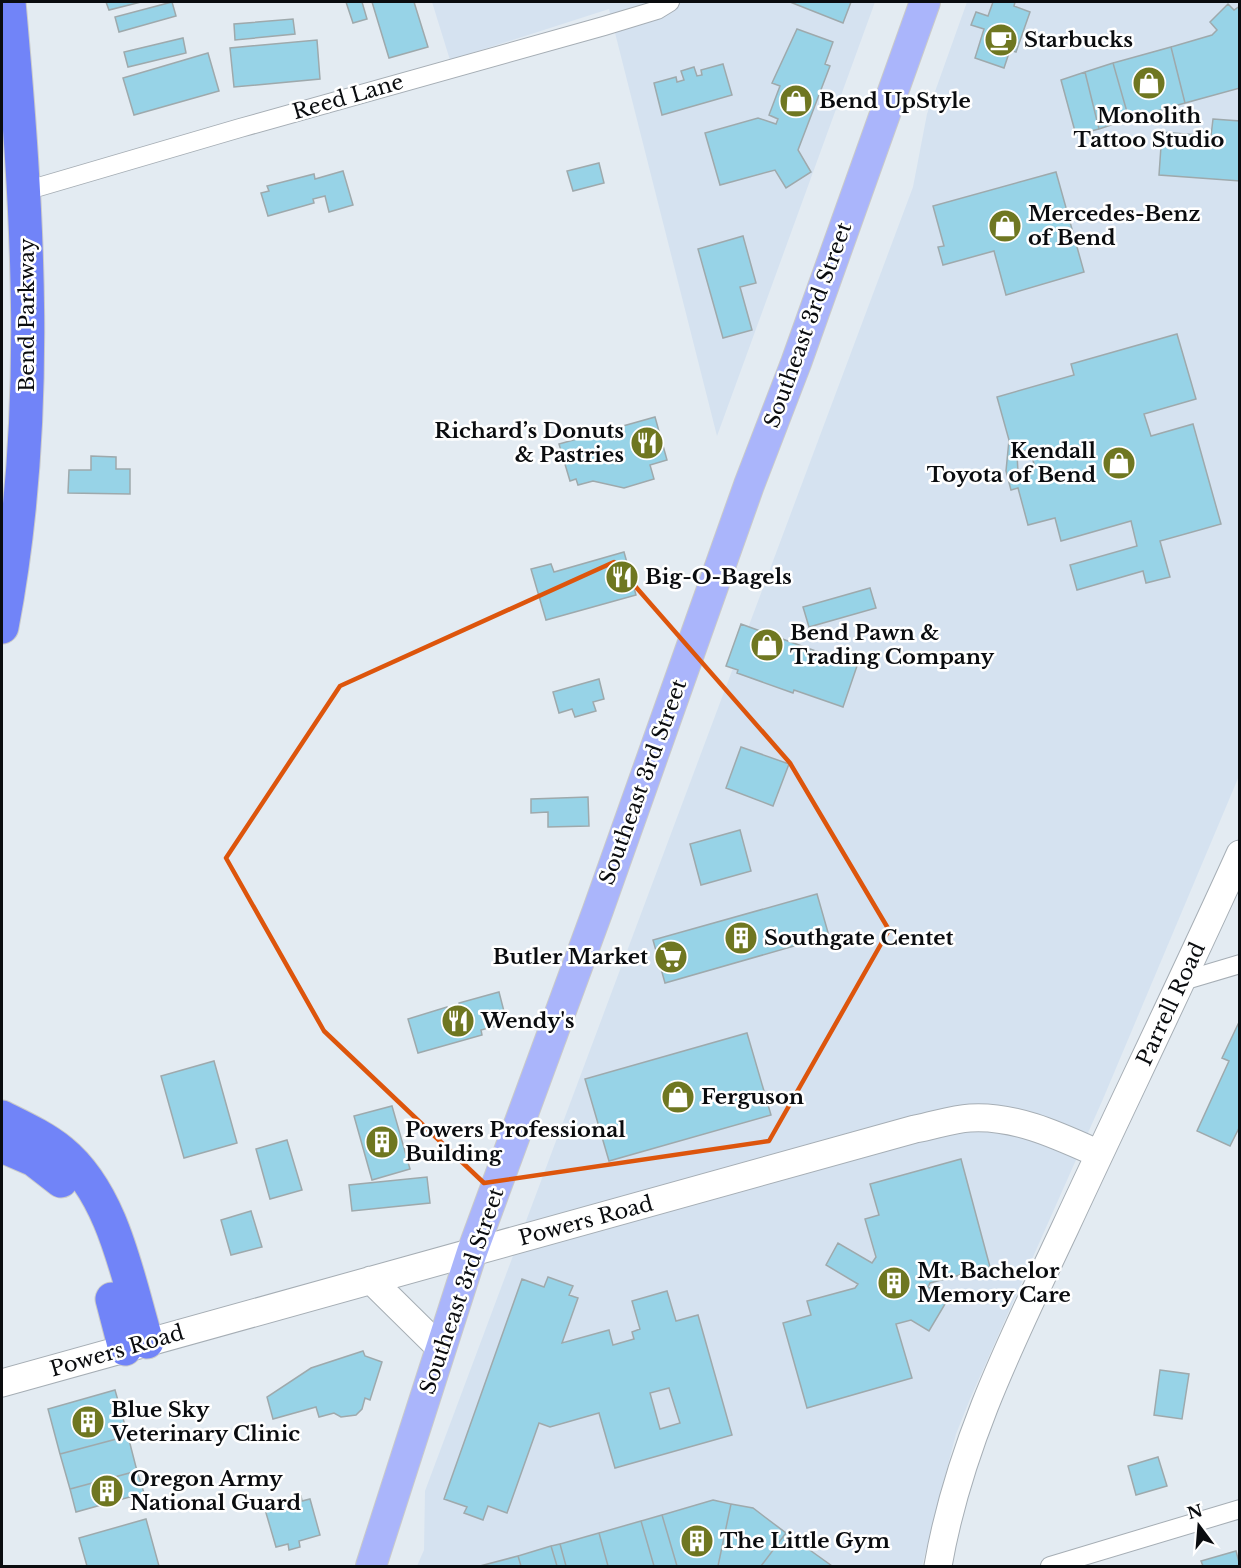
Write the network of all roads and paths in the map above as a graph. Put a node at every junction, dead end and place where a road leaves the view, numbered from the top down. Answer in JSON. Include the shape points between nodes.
{"nodes":[{"id":1,"x":9,"y":2,"type":"edge"},
{"id":2,"x":670,"y":2,"type":"edge"},
{"id":3,"x":925,"y":2,"type":"edge"},
{"id":4,"x":25,"y":191,"type":"junction"},
{"id":5,"x":2,"y":627,"type":"edge"},
{"id":6,"x":1239,"y":854,"type":"edge"},
{"id":7,"x":1239,"y":964,"type":"edge"},
{"id":8,"x":1183,"y":981,"type":"junction"},
{"id":9,"x":2,"y":1117,"type":"edge"},
{"id":10,"x":2,"y":1146,"type":"edge"},
{"id":11,"x":1099,"y":1154,"type":"junction"},
{"id":12,"x":472,"y":1252,"type":"junction"},
{"id":13,"x":372,"y":1280,"type":"junction"},
{"id":14,"x":136,"y":1345,"type":"junction"},
{"id":15,"x":441,"y":1349,"type":"junction"},
{"id":16,"x":2,"y":1383,"type":"edge"},
{"id":17,"x":1239,"y":1509,"type":"edge"},
{"id":18,"x":371,"y":1566,"type":"edge"},
{"id":19,"x":943,"y":1566,"type":"edge"},
{"id":20,"x":1050,"y":1566,"type":"edge"}],
"edges":[{"from":1,"to":4,"type":"highway","name":"Bend Parkway"},
{"from":2,"to":4,"type":"street","name":"Reed Lane","via":[[657,10],[604,26]]},
{"from":3,"to":12,"type":"main road","name":"Southeast 3rd Street"},
{"from":4,"to":5,"type":"highway","name":"Bend Parkway","via":[[29,309],[27,432]]},
{"from":6,"to":8,"type":"street","name":"Parrell Road"},
{"from":7,"to":8,"type":"street"},
{"from":8,"to":11,"type":"street","name":"Parrell Road"},
{"from":9,"to":14,"type":"highway","via":[[52,1145],[85,1176],[110,1225]]},
{"from":10,"to":14,"type":"highway","via":[[48,1169],[81,1206]]},
{"from":11,"to":12,"type":"street","name":"Powers Road","via":[[1008,1119],[970,1118]]},
{"from":11,"to":19,"type":"street","name":"Parrell Road","via":[[979,1416],[961,1468]]},
{"from":12,"to":13,"type":"street","name":"Powers Road"},
{"from":12,"to":15,"type":"main road","name":"Southeast 3rd Street"},
{"from":13,"to":14,"type":"street","name":"Powers Road"},
{"from":13,"to":15,"type":"street"},
{"from":14,"to":16,"type":"street","name":"Powers Road"},
{"from":15,"to":18,"type":"main road","name":"Southeast 3rd Street"},
{"from":17,"to":20,"type":"street"}]}
